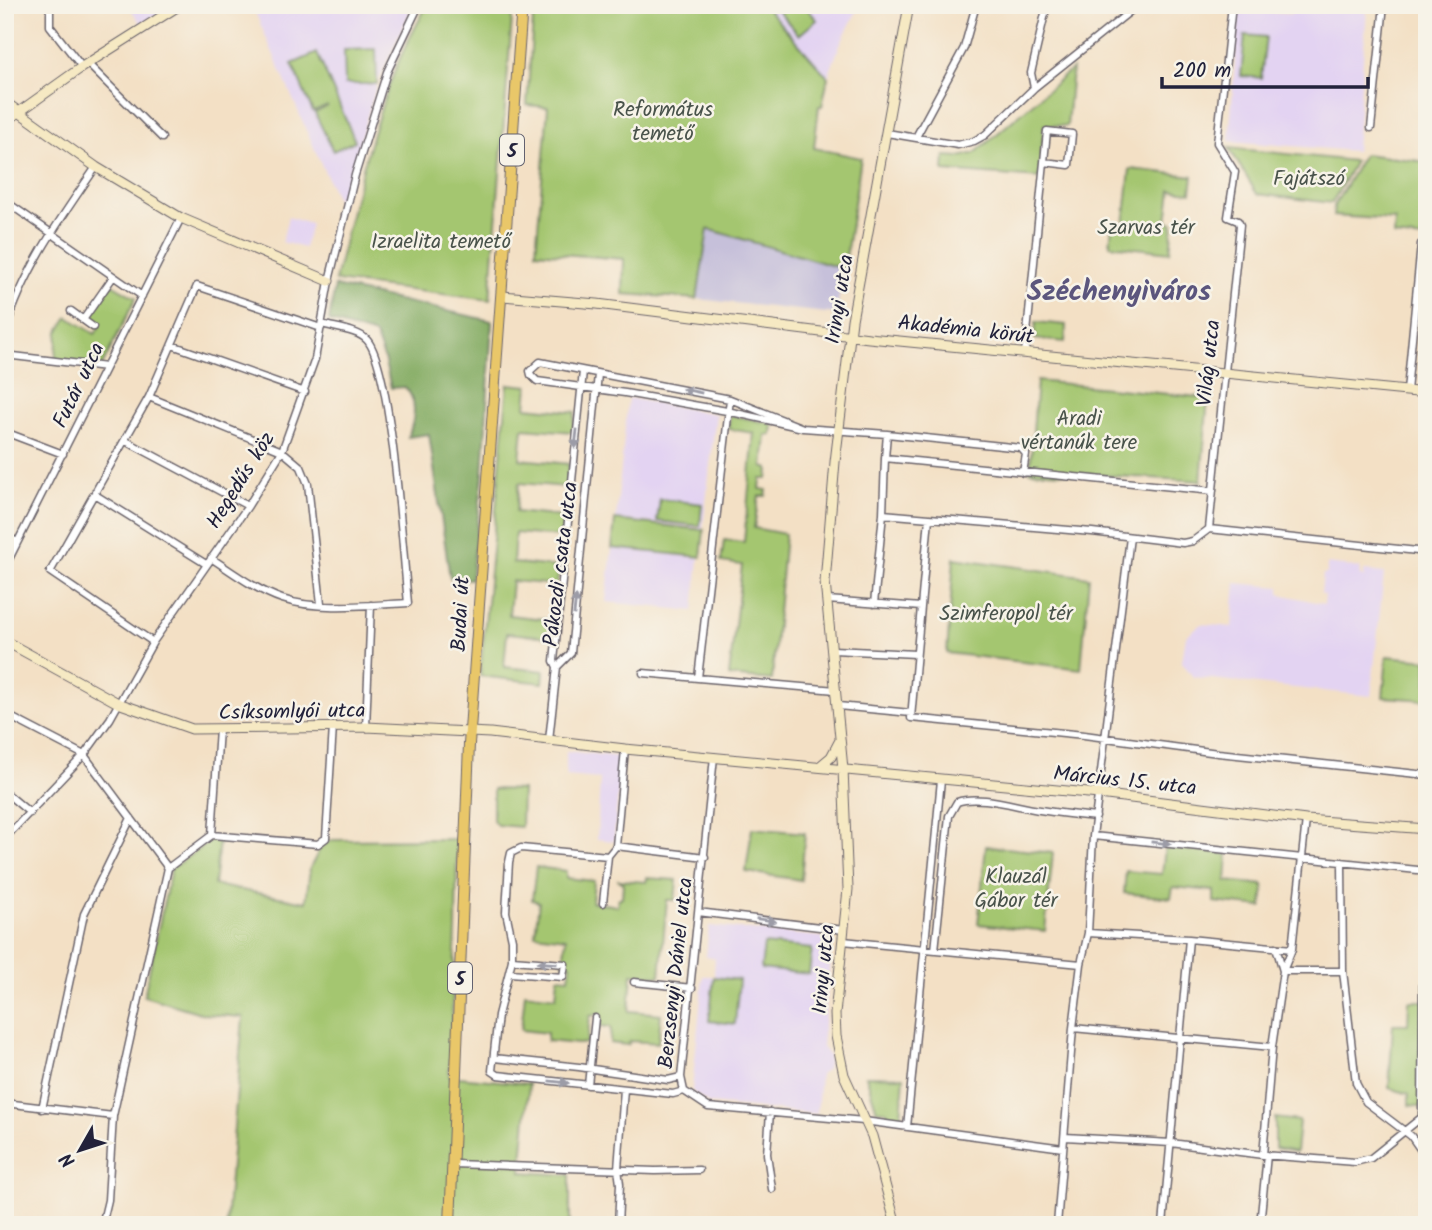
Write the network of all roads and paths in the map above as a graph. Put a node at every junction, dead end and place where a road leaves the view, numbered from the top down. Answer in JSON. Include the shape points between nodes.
{"nodes":[{"id":1,"x":47,"y":5,"type":"edge"},
{"id":2,"x":180,"y":5,"type":"edge"},
{"id":3,"x":419,"y":5,"type":"edge"},
{"id":4,"x":522,"y":5,"type":"edge"},
{"id":5,"x":909,"y":5,"type":"edge"},
{"id":6,"x":976,"y":5,"type":"edge"},
{"id":7,"x":1047,"y":5,"type":"edge"},
{"id":8,"x":1138,"y":5,"type":"edge"},
{"id":9,"x":1232,"y":5,"type":"edge"},
{"id":10,"x":1384,"y":5,"type":"edge"},
{"id":11,"x":85,"y":66,"type":"junction"},
{"id":12,"x":1034,"y":88,"type":"junction"},
{"id":13,"x":5,"y":102,"type":"edge"},
{"id":14,"x":18,"y":111,"type":"junction"},
{"id":15,"x":5,"y":122,"type":"edge"},
{"id":16,"x":1371,"y":128,"type":"dead end"},
{"id":17,"x":887,"y":132,"type":"junction"},
{"id":18,"x":916,"y":137,"type":"junction"},
{"id":19,"x":162,"y":138,"type":"dead end"},
{"id":20,"x":1044,"y":163,"type":"junction"},
{"id":21,"x":96,"y":167,"type":"junction"},
{"id":22,"x":5,"y":201,"type":"edge"},
{"id":23,"x":181,"y":218,"type":"junction"},
{"id":24,"x":51,"y":233,"type":"junction"},
{"id":25,"x":1421,"y":244,"type":"dead end"},
{"id":26,"x":113,"y":276,"type":"junction"},
{"id":27,"x":329,"y":281,"type":"junction"},
{"id":28,"x":142,"y":296,"type":"junction"},
{"id":29,"x":502,"y":296,"type":"junction"},
{"id":30,"x":71,"y":311,"type":"dead end"},
{"id":31,"x":83,"y":320,"type":"junction"},
{"id":32,"x":321,"y":326,"type":"junction"},
{"id":33,"x":93,"y":327,"type":"dead end"},
{"id":34,"x":5,"y":332,"type":"edge"},
{"id":35,"x":850,"y":335,"type":"junction"},
{"id":36,"x":172,"y":345,"type":"junction"},
{"id":37,"x":1025,"y":352,"type":"junction"},
{"id":38,"x":5,"y":355,"type":"edge"},
{"id":39,"x":106,"y":367,"type":"junction"},
{"id":40,"x":583,"y":371,"type":"junction"},
{"id":41,"x":598,"y":374,"type":"junction"},
{"id":42,"x":1224,"y":374,"type":"junction"},
{"id":43,"x":581,"y":388,"type":"junction"},
{"id":44,"x":597,"y":390,"type":"junction"},
{"id":45,"x":305,"y":391,"type":"junction"},
{"id":46,"x":1407,"y":391,"type":"junction"},
{"id":47,"x":1427,"y":393,"type":"edge"},
{"id":48,"x":149,"y":397,"type":"junction"},
{"id":49,"x":730,"y":399,"type":"junction"},
{"id":50,"x":727,"y":411,"type":"junction"},
{"id":51,"x":803,"y":428,"type":"junction"},
{"id":52,"x":839,"y":430,"type":"junction"},
{"id":53,"x":5,"y":432,"type":"edge"},
{"id":54,"x":887,"y":434,"type":"junction"},
{"id":55,"x":126,"y":441,"type":"junction"},
{"id":56,"x":282,"y":451,"type":"junction"},
{"id":57,"x":63,"y":454,"type":"junction"},
{"id":58,"x":885,"y":458,"type":"junction"},
{"id":59,"x":1023,"y":473,"type":"junction"},
{"id":60,"x":1213,"y":491,"type":"junction"},
{"id":61,"x":94,"y":494,"type":"junction"},
{"id":62,"x":248,"y":506,"type":"junction"},
{"id":63,"x":883,"y":514,"type":"junction"},
{"id":64,"x":929,"y":518,"type":"junction"},
{"id":65,"x":1209,"y":528,"type":"junction"},
{"id":66,"x":5,"y":535,"type":"edge"},
{"id":67,"x":1130,"y":537,"type":"junction"},
{"id":68,"x":17,"y":542,"type":"junction"},
{"id":69,"x":1427,"y":552,"type":"edge"},
{"id":70,"x":209,"y":561,"type":"junction"},
{"id":71,"x":5,"y":566,"type":"edge"},
{"id":72,"x":827,"y":600,"type":"junction"},
{"id":73,"x":321,"y":604,"type":"junction"},
{"id":74,"x":874,"y":604,"type":"junction"},
{"id":75,"x":370,"y":605,"type":"junction"},
{"id":76,"x":921,"y":607,"type":"junction"},
{"id":77,"x":5,"y":641,"type":"edge"},
{"id":78,"x":153,"y":642,"type":"junction"},
{"id":79,"x":833,"y":650,"type":"junction"},
{"id":80,"x":916,"y":654,"type":"junction"},
{"id":81,"x":557,"y":667,"type":"junction"},
{"id":82,"x":643,"y":673,"type":"dead end"},
{"id":83,"x":698,"y":678,"type":"junction"},
{"id":84,"x":836,"y":690,"type":"junction"},
{"id":85,"x":118,"y":703,"type":"junction"},
{"id":86,"x":838,"y":706,"type":"junction"},
{"id":87,"x":911,"y":713,"type":"junction"},
{"id":88,"x":5,"y":714,"type":"edge"},
{"id":89,"x":333,"y":727,"type":"junction"},
{"id":90,"x":366,"y":727,"type":"junction"},
{"id":91,"x":219,"y":729,"type":"junction"},
{"id":92,"x":471,"y":732,"type":"junction"},
{"id":93,"x":1105,"y":737,"type":"junction"},
{"id":94,"x":840,"y":739,"type":"junction"},
{"id":95,"x":549,"y":740,"type":"junction"},
{"id":96,"x":625,"y":749,"type":"junction"},
{"id":97,"x":84,"y":755,"type":"junction"},
{"id":98,"x":714,"y":757,"type":"junction"},
{"id":99,"x":819,"y":767,"type":"junction"},
{"id":100,"x":843,"y":769,"type":"junction"},
{"id":101,"x":1427,"y":775,"type":"edge"},
{"id":102,"x":941,"y":780,"type":"junction"},
{"id":103,"x":5,"y":792,"type":"edge"},
{"id":104,"x":1098,"y":794,"type":"junction"},
{"id":105,"x":30,"y":813,"type":"junction"},
{"id":106,"x":1096,"y":817,"type":"junction"},
{"id":107,"x":131,"y":818,"type":"junction"},
{"id":108,"x":1306,"y":820,"type":"junction"},
{"id":109,"x":1427,"y":829,"type":"edge"},
{"id":110,"x":212,"y":835,"type":"junction"},
{"id":111,"x":1093,"y":836,"type":"junction"},
{"id":112,"x":5,"y":838,"type":"edge"},
{"id":113,"x":616,"y":846,"type":"junction"},
{"id":114,"x":608,"y":856,"type":"junction"},
{"id":115,"x":705,"y":857,"type":"junction"},
{"id":116,"x":1302,"y":857,"type":"junction"},
{"id":117,"x":1342,"y":862,"type":"junction"},
{"id":118,"x":168,"y":868,"type":"junction"},
{"id":119,"x":1427,"y":871,"type":"edge"},
{"id":120,"x":1427,"y":883,"type":"edge"},
{"id":121,"x":603,"y":903,"type":"dead end"},
{"id":122,"x":698,"y":912,"type":"junction"},
{"id":123,"x":844,"y":930,"type":"junction"},
{"id":124,"x":1088,"y":933,"type":"junction"},
{"id":125,"x":1189,"y":939,"type":"junction"},
{"id":126,"x":842,"y":941,"type":"junction"},
{"id":127,"x":1276,"y":947,"type":"junction"},
{"id":128,"x":924,"y":949,"type":"junction"},
{"id":129,"x":1292,"y":949,"type":"junction"},
{"id":130,"x":935,"y":950,"type":"junction"},
{"id":131,"x":512,"y":960,"type":"junction"},
{"id":132,"x":1081,"y":964,"type":"junction"},
{"id":133,"x":1425,"y":965,"type":"edge"},
{"id":134,"x":1283,"y":971,"type":"junction"},
{"id":135,"x":1343,"y":971,"type":"junction"},
{"id":136,"x":510,"y":973,"type":"junction"},
{"id":137,"x":634,"y":982,"type":"dead end"},
{"id":138,"x":692,"y":989,"type":"junction"},
{"id":139,"x":594,"y":1018,"type":"dead end"},
{"id":140,"x":1073,"y":1028,"type":"junction"},
{"id":141,"x":1180,"y":1038,"type":"junction"},
{"id":142,"x":1272,"y":1047,"type":"junction"},
{"id":143,"x":494,"y":1058,"type":"junction"},
{"id":144,"x":590,"y":1068,"type":"junction"},
{"id":145,"x":681,"y":1077,"type":"junction"},
{"id":146,"x":588,"y":1085,"type":"junction"},
{"id":147,"x":624,"y":1088,"type":"junction"},
{"id":148,"x":684,"y":1091,"type":"junction"},
{"id":149,"x":5,"y":1103,"type":"edge"},
{"id":150,"x":42,"y":1109,"type":"junction"},
{"id":151,"x":770,"y":1112,"type":"junction"},
{"id":152,"x":113,"y":1116,"type":"junction"},
{"id":153,"x":1425,"y":1117,"type":"edge"},
{"id":154,"x":864,"y":1121,"type":"junction"},
{"id":155,"x":907,"y":1127,"type":"junction"},
{"id":156,"x":1405,"y":1131,"type":"junction"},
{"id":157,"x":1065,"y":1137,"type":"junction"},
{"id":158,"x":1171,"y":1143,"type":"junction"},
{"id":159,"x":1063,"y":1148,"type":"junction"},
{"id":160,"x":1265,"y":1155,"type":"junction"},
{"id":161,"x":1427,"y":1159,"type":"edge"},
{"id":162,"x":453,"y":1164,"type":"junction"},
{"id":163,"x":618,"y":1169,"type":"junction"},
{"id":164,"x":699,"y":1170,"type":"dead end"},
{"id":165,"x":772,"y":1189,"type":"dead end"},
{"id":166,"x":102,"y":1225,"type":"edge"},
{"id":167,"x":450,"y":1225,"type":"edge"},
{"id":168,"x":618,"y":1225,"type":"edge"},
{"id":169,"x":897,"y":1225,"type":"edge"},
{"id":170,"x":1057,"y":1225,"type":"edge"},
{"id":171,"x":1163,"y":1225,"type":"edge"},
{"id":172,"x":1259,"y":1225,"type":"edge"}],
"edges":[{"from":1,"to":11,"type":"street","via":[[50,26]]},
{"from":2,"to":11,"type":"street"},
{"from":3,"to":27,"type":"street","name":"Hegedűs köz","via":[[387,72]]},
{"from":4,"to":29,"type":"main road","name":"Budai út","number":"5"},
{"from":5,"to":17,"type":"street","name":"Irinyi utca"},
{"from":6,"to":18,"type":"street","via":[[964,48]]},
{"from":7,"to":12,"type":"street","via":[[1031,74]]},
{"from":8,"to":12,"type":"street"},
{"from":9,"to":42,"type":"street","name":"Világ utca","via":[[1217,144],[1235,172],[1228,217],[1240,225]]},
{"from":10,"to":16,"type":"street"},
{"from":11,"to":14,"type":"street"},
{"from":11,"to":19,"type":"street"},
{"from":12,"to":18,"type":"street","via":[[974,141],[958,145]]},
{"from":13,"to":14,"type":"street"},
{"from":14,"to":15,"type":"street"},
{"from":14,"to":21,"type":"street"},
{"from":17,"to":18,"type":"street"},
{"from":17,"to":35,"type":"street","name":"Irinyi utca"},
{"from":20,"to":20,"type":"street","via":[[1069,165],[1072,134],[1047,131]]},
{"from":20,"to":37,"type":"street"},
{"from":21,"to":23,"type":"street"},
{"from":21,"to":24,"type":"street"},
{"from":22,"to":24,"type":"street"},
{"from":23,"to":27,"type":"street"},
{"from":23,"to":28,"type":"street","name":"Futár utca"},
{"from":24,"to":26,"type":"street"},
{"from":24,"to":34,"type":"street","via":[[13,306]]},
{"from":25,"to":46,"type":"street"},
{"from":26,"to":28,"type":"street"},
{"from":26,"to":31,"type":"street","name":"Futár utca"},
{"from":27,"to":32,"type":"street","name":"Hegedűs köz"},
{"from":28,"to":39,"type":"street","name":"Futár utca"},
{"from":29,"to":35,"type":"street","name":"Akadémia körút"},
{"from":29,"to":92,"type":"main road","name":"Budai út","number":"5"},
{"from":30,"to":31,"type":"street"},
{"from":31,"to":33,"type":"street"},
{"from":32,"to":36,"type":"street","via":[[197,286]]},
{"from":32,"to":45,"type":"street","name":"Hegedűs köz"},
{"from":32,"to":75,"type":"street","via":[[363,337],[369,344],[388,408],[408,603]]},
{"from":35,"to":37,"type":"street","name":"Akadémia körút"},
{"from":35,"to":52,"type":"street","name":"Irinyi utca"},
{"from":36,"to":45,"type":"street"},
{"from":36,"to":48,"type":"street"},
{"from":37,"to":42,"type":"street","name":"Akadémia körút"},
{"from":38,"to":39,"type":"street"},
{"from":39,"to":57,"type":"street","name":"Futár utca"},
{"from":40,"to":41,"type":"street"},
{"from":40,"to":43,"type":"street","name":"Pákozdi csata utca"},
{"from":40,"to":43,"type":"street","via":[[540,362],[530,371],[537,381]]},
{"from":41,"to":44,"type":"street","name":"Pákozdi csata utca"},
{"from":49,"to":41,"type":"street","one_way":true},
{"from":42,"to":46,"type":"street","name":"Akadémia körút"},
{"from":42,"to":60,"type":"street","name":"Világ utca"},
{"from":43,"to":44,"type":"street"},
{"from":43,"to":81,"type":"street","name":"Pákozdi csata utca","one_way":true},
{"from":44,"to":50,"type":"street"},
{"from":81,"to":44,"type":"street","name":"Pákozdi csata utca","one_way":true,"via":[[571,653]]},
{"from":45,"to":56,"type":"street","name":"Hegedűs köz"},
{"from":46,"to":47,"type":"street","name":"Akadémia körút"},
{"from":48,"to":55,"type":"street"},
{"from":48,"to":56,"type":"street"},
{"from":49,"to":50,"type":"street"},
{"from":49,"to":51,"type":"street"},
{"from":50,"to":51,"type":"street"},
{"from":50,"to":83,"type":"street"},
{"from":51,"to":52,"type":"street"},
{"from":52,"to":54,"type":"street"},
{"from":52,"to":72,"type":"street","name":"Irinyi utca","via":[[827,537]]},
{"from":53,"to":57,"type":"street"},
{"from":54,"to":58,"type":"street"},
{"from":54,"to":59,"type":"street","via":[[1021,448],[1026,454]]},
{"from":55,"to":61,"type":"street"},
{"from":55,"to":62,"type":"street"},
{"from":56,"to":62,"type":"street","name":"Hegedűs köz"},
{"from":56,"to":73,"type":"street","via":[[302,467],[308,484]]},
{"from":57,"to":68,"type":"street","name":"Futár utca"},
{"from":58,"to":59,"type":"street"},
{"from":58,"to":63,"type":"street"},
{"from":59,"to":60,"type":"street"},
{"from":60,"to":65,"type":"street","name":"Világ utca"},
{"from":61,"to":70,"type":"street"},
{"from":61,"to":78,"type":"street","via":[[50,572]]},
{"from":62,"to":70,"type":"street","name":"Hegedűs köz"},
{"from":63,"to":64,"type":"street"},
{"from":63,"to":74,"type":"street"},
{"from":64,"to":67,"type":"street"},
{"from":64,"to":76,"type":"street"},
{"from":65,"to":67,"type":"street","via":[[1193,541]]},
{"from":65,"to":69,"type":"street"},
{"from":66,"to":68,"type":"street"},
{"from":67,"to":93,"type":"street"},
{"from":68,"to":71,"type":"street","name":"Futár utca"},
{"from":70,"to":73,"type":"street","via":[[282,599]]},
{"from":70,"to":78,"type":"street","name":"Hegedűs köz"},
{"from":72,"to":74,"type":"street"},
{"from":72,"to":79,"type":"street","name":"Irinyi utca"},
{"from":73,"to":75,"type":"street"},
{"from":74,"to":76,"type":"street"},
{"from":75,"to":90,"type":"street"},
{"from":76,"to":80,"type":"street"},
{"from":77,"to":85,"type":"street","name":"Csíksomlyói utca"},
{"from":78,"to":85,"type":"street","name":"Hegedűs köz"},
{"from":79,"to":80,"type":"street"},
{"from":79,"to":84,"type":"street","name":"Irinyi utca"},
{"from":80,"to":87,"type":"street"},
{"from":81,"to":95,"type":"street"},
{"from":82,"to":83,"type":"street"},
{"from":83,"to":84,"type":"street"},
{"from":84,"to":86,"type":"street","name":"Irinyi utca"},
{"from":85,"to":91,"type":"street","name":"Csíksomlyói utca","via":[[178,726]]},
{"from":85,"to":97,"type":"street","name":"Hegedűs köz"},
{"from":86,"to":87,"type":"street"},
{"from":86,"to":94,"type":"street","name":"Irinyi utca"},
{"from":87,"to":93,"type":"street","via":[[911,719]]},
{"from":88,"to":97,"type":"street"},
{"from":89,"to":90,"type":"street","name":"Csíksomlyói utca"},
{"from":89,"to":91,"type":"street","name":"Csíksomlyói utca"},
{"from":89,"to":110,"type":"street","via":[[323,841]]},
{"from":90,"to":92,"type":"street","name":"Csíksomlyói utca"},
{"from":91,"to":110,"type":"street"},
{"from":92,"to":95,"type":"street","name":"Március 15. utca"},
{"from":92,"to":162,"type":"main road","name":"Budai út","number":"5"},
{"from":93,"to":101,"type":"street"},
{"from":93,"to":104,"type":"street"},
{"from":94,"to":99,"type":"street","via":[[831,757]]},
{"from":94,"to":100,"type":"street","name":"Irinyi utca"},
{"from":95,"to":96,"type":"street","name":"Március 15. utca"},
{"from":96,"to":98,"type":"street","name":"Március 15. utca"},
{"from":96,"to":113,"type":"street"},
{"from":97,"to":105,"type":"street","name":"Hegedűs köz"},
{"from":97,"to":107,"type":"street"},
{"from":98,"to":99,"type":"street","name":"Március 15. utca"},
{"from":98,"to":115,"type":"street","name":"Berzsenyi Dániel utca"},
{"from":99,"to":100,"type":"street","name":"Március 15. utca"},
{"from":100,"to":102,"type":"street","name":"Március 15. utca"},
{"from":100,"to":123,"type":"street","name":"Irinyi utca","via":[[848,889]]},
{"from":102,"to":104,"type":"street","name":"Március 15. utca"},
{"from":102,"to":128,"type":"street"},
{"from":103,"to":105,"type":"street"},
{"from":104,"to":106,"type":"street"},
{"from":104,"to":108,"type":"street","name":"Március 15. utca"},
{"from":105,"to":112,"type":"street","name":"Hegedűs köz"},
{"from":106,"to":111,"type":"street"},
{"from":106,"to":130,"type":"street","via":[[1012,804],[957,802],[949,816]]},
{"from":107,"to":118,"type":"street"},
{"from":107,"to":150,"type":"street","via":[[84,914]]},
{"from":108,"to":109,"type":"street","name":"Március 15. utca"},
{"from":108,"to":116,"type":"street"},
{"from":110,"to":118,"type":"street"},
{"from":111,"to":116,"type":"street","one_way":true},
{"from":111,"to":124,"type":"street"},
{"from":113,"to":114,"type":"street"},
{"from":113,"to":115,"type":"street"},
{"from":114,"to":121,"type":"street"},
{"from":114,"to":131,"type":"street","via":[[521,849],[512,853],[506,912]]},
{"from":115,"to":122,"type":"street","name":"Berzsenyi Dániel utca"},
{"from":116,"to":117,"type":"street"},
{"from":116,"to":129,"type":"street"},
{"from":117,"to":119,"type":"street"},
{"from":117,"to":135,"type":"street"},
{"from":118,"to":152,"type":"street"},
{"from":120,"to":133,"type":"street"},
{"from":122,"to":123,"type":"street","one_way":true},
{"from":122,"to":138,"type":"street","name":"Berzsenyi Dániel utca"},
{"from":123,"to":126,"type":"street","name":"Irinyi utca"},
{"from":124,"to":125,"type":"street"},
{"from":124,"to":132,"type":"street"},
{"from":125,"to":127,"type":"street"},
{"from":125,"to":141,"type":"street"},
{"from":126,"to":128,"type":"street"},
{"from":126,"to":154,"type":"street","name":"Irinyi utca","via":[[835,1036],[844,1075]]},
{"from":127,"to":129,"type":"street"},
{"from":127,"to":134,"type":"street"},
{"from":128,"to":130,"type":"street"},
{"from":128,"to":155,"type":"street"},
{"from":129,"to":134,"type":"street"},
{"from":130,"to":132,"type":"street"},
{"from":131,"to":136,"type":"street"},
{"from":136,"to":131,"type":"street","one_way":true,"via":[[563,976],[565,964]]},
{"from":132,"to":140,"type":"street"},
{"from":133,"to":153,"type":"street"},
{"from":134,"to":135,"type":"street"},
{"from":134,"to":142,"type":"street"},
{"from":135,"to":156,"type":"street","via":[[1356,1083],[1366,1102]]},
{"from":136,"to":143,"type":"street","via":[[498,1015]]},
{"from":137,"to":138,"type":"street"},
{"from":138,"to":145,"type":"street","name":"Berzsenyi Dániel utca"},
{"from":139,"to":144,"type":"street"},
{"from":140,"to":141,"type":"street"},
{"from":140,"to":157,"type":"street"},
{"from":141,"to":142,"type":"street"},
{"from":141,"to":158,"type":"street"},
{"from":142,"to":160,"type":"street"},
{"from":143,"to":144,"type":"street"},
{"from":143,"to":146,"type":"street","one_way":true,"via":[[492,1071],[498,1075]]},
{"from":144,"to":145,"type":"street","via":[[668,1080]]},
{"from":144,"to":146,"type":"street"},
{"from":145,"to":148,"type":"street","name":"Berzsenyi Dániel utca"},
{"from":146,"to":147,"type":"street"},
{"from":147,"to":148,"type":"street","via":[[673,1094]]},
{"from":147,"to":163,"type":"street"},
{"from":148,"to":151,"type":"street","name":"Berzsenyi Dániel utca","via":[[708,1107]]},
{"from":149,"to":150,"type":"street"},
{"from":150,"to":152,"type":"street"},
{"from":151,"to":154,"type":"street","name":"Berzsenyi Dániel utca"},
{"from":151,"to":165,"type":"street","via":[[767,1154]]},
{"from":152,"to":166,"type":"street"},
{"from":153,"to":156,"type":"street"},
{"from":154,"to":155,"type":"street","name":"Berzsenyi Dániel utca"},
{"from":154,"to":169,"type":"street","name":"Irinyi utca"},
{"from":155,"to":159,"type":"street","name":"Berzsenyi Dániel utca"},
{"from":156,"to":160,"type":"street","via":[[1364,1161]]},
{"from":156,"to":161,"type":"street"},
{"from":157,"to":158,"type":"street"},
{"from":157,"to":159,"type":"street"},
{"from":158,"to":160,"type":"street"},
{"from":158,"to":171,"type":"street"},
{"from":159,"to":170,"type":"street"},
{"from":160,"to":172,"type":"street"},
{"from":162,"to":163,"type":"street"},
{"from":162,"to":167,"type":"main road","name":"Budai út","number":"5"},
{"from":163,"to":164,"type":"street"},
{"from":163,"to":168,"type":"street"}]}
